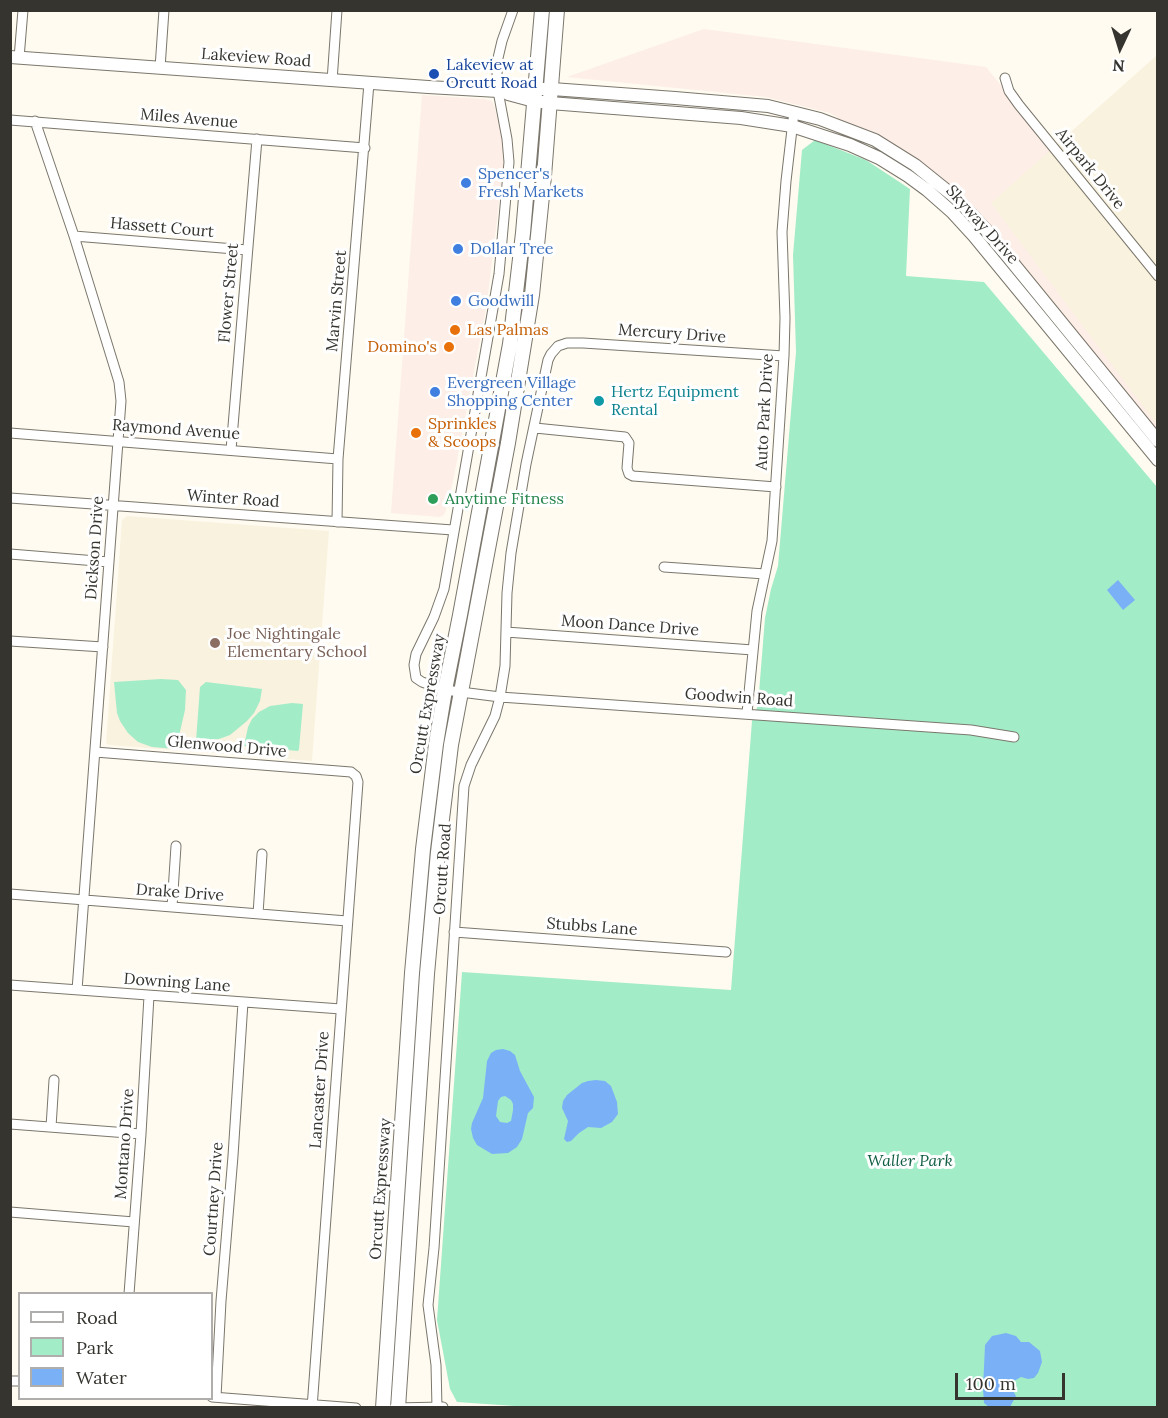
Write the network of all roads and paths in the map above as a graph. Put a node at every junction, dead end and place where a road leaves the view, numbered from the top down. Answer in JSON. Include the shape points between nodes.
{"nodes":[{"id":1,"x":23,"y":10,"type":"edge"},
{"id":2,"x":164,"y":10,"type":"edge"},
{"id":3,"x":337,"y":10,"type":"edge"},
{"id":4,"x":513,"y":10,"type":"edge"},
{"id":5,"x":542,"y":10,"type":"edge"},
{"id":6,"x":557,"y":10,"type":"edge"},
{"id":7,"x":15,"y":57,"type":"edge"},
{"id":8,"x":160,"y":68,"type":"junction"},
{"id":9,"x":1005,"y":78,"type":"dead end"},
{"id":10,"x":332,"y":81,"type":"junction"},
{"id":11,"x":369,"y":83,"type":"junction"},
{"id":12,"x":498,"y":91,"type":"junction"},
{"id":13,"x":535,"y":95,"type":"junction"},
{"id":14,"x":551,"y":96,"type":"junction"},
{"id":15,"x":794,"y":112,"type":"junction"},
{"id":16,"x":10,"y":120,"type":"edge"},
{"id":17,"x":34,"y":122,"type":"junction"},
{"id":18,"x":792,"y":126,"type":"junction"},
{"id":19,"x":256,"y":139,"type":"junction"},
{"id":20,"x":365,"y":148,"type":"junction"},
{"id":21,"x":74,"y":236,"type":"junction"},
{"id":22,"x":247,"y":250,"type":"junction"},
{"id":23,"x":1158,"y":276,"type":"edge"},
{"id":24,"x":558,"y":346,"type":"joint"},
{"id":25,"x":784,"y":356,"type":"junction"},
{"id":26,"x":535,"y":428,"type":"junction"},
{"id":27,"x":10,"y":433,"type":"edge"},
{"id":28,"x":118,"y":441,"type":"junction"},
{"id":29,"x":1158,"y":441,"type":"edge"},
{"id":30,"x":231,"y":450,"type":"junction"},
{"id":31,"x":338,"y":459,"type":"junction"},
{"id":32,"x":1158,"y":460,"type":"edge"},
{"id":33,"x":776,"y":487,"type":"junction"},
{"id":34,"x":10,"y":498,"type":"edge"},
{"id":35,"x":113,"y":506,"type":"junction"},
{"id":36,"x":337,"y":522,"type":"junction"},
{"id":37,"x":453,"y":530,"type":"junction"},
{"id":38,"x":10,"y":554,"type":"edge"},
{"id":39,"x":109,"y":562,"type":"junction"},
{"id":40,"x":664,"y":567,"type":"dead end"},
{"id":41,"x":765,"y":574,"type":"junction"},
{"id":42,"x":506,"y":632,"type":"junction"},
{"id":43,"x":10,"y":641,"type":"edge"},
{"id":44,"x":103,"y":648,"type":"junction"},
{"id":45,"x":753,"y":650,"type":"junction"},
{"id":46,"x":445,"y":690,"type":"junction"},
{"id":47,"x":461,"y":692,"type":"junction"},
{"id":48,"x":500,"y":697,"type":"junction"},
{"id":49,"x":747,"y":713,"type":"junction"},
{"id":50,"x":1014,"y":737,"type":"dead end"},
{"id":51,"x":95,"y":752,"type":"junction"},
{"id":52,"x":356,"y":776,"type":"joint"},
{"id":53,"x":176,"y":846,"type":"dead end"},
{"id":54,"x":262,"y":854,"type":"dead end"},
{"id":55,"x":10,"y":894,"type":"edge"},
{"id":56,"x":84,"y":900,"type":"junction"},
{"id":57,"x":172,"y":907,"type":"junction"},
{"id":58,"x":258,"y":914,"type":"junction"},
{"id":59,"x":347,"y":921,"type":"junction"},
{"id":60,"x":454,"y":932,"type":"junction"},
{"id":61,"x":726,"y":952,"type":"dead end"},
{"id":62,"x":10,"y":985,"type":"edge"},
{"id":63,"x":77,"y":990,"type":"junction"},
{"id":64,"x":149,"y":996,"type":"junction"},
{"id":65,"x":243,"y":1002,"type":"junction"},
{"id":66,"x":341,"y":1009,"type":"junction"},
{"id":67,"x":54,"y":1080,"type":"dead end"},
{"id":68,"x":10,"y":1124,"type":"edge"},
{"id":69,"x":51,"y":1127,"type":"junction"},
{"id":70,"x":141,"y":1134,"type":"junction"},
{"id":71,"x":10,"y":1212,"type":"edge"},
{"id":72,"x":134,"y":1221,"type":"junction"},
{"id":73,"x":129,"y":1292,"type":"edge"},
{"id":74,"x":214,"y":1397,"type":"edge"},
{"id":75,"x":312,"y":1406,"type":"edge"},
{"id":76,"x":356,"y":1407,"type":"edge"},
{"id":77,"x":382,"y":1407,"type":"edge"},
{"id":78,"x":396,"y":1407,"type":"edge"},
{"id":79,"x":437,"y":1407,"type":"edge"},
{"id":80,"x":444,"y":1407,"type":"edge"}],
"edges":[{"from":1,"to":7,"type":"street"},
{"from":2,"to":8,"type":"street"},
{"from":3,"to":10,"type":"street"},
{"from":4,"to":12,"type":"street","via":[[498,58]]},
{"from":5,"to":13,"type":"highway","name":"Orcutt Expressway"},
{"from":6,"to":14,"type":"highway","name":"Orcutt Expressway"},
{"from":7,"to":8,"type":"main road","name":"Lakeview Road"},
{"from":8,"to":10,"type":"main road","name":"Lakeview Road"},
{"from":9,"to":23,"type":"street","name":"Airpark Drive","via":[[1019,105]]},
{"from":10,"to":11,"type":"main road","name":"Lakeview Road"},
{"from":11,"to":12,"type":"main road","name":"Lakeview Road"},
{"from":11,"to":20,"type":"street","name":"Marvin Street"},
{"from":12,"to":13,"type":"main road","name":"Lakeview Road"},
{"from":12,"to":37,"type":"street","via":[[509,162],[503,239]]},
{"from":13,"to":14,"type":"main road","name":"Skyway Drive"},
{"from":13,"to":46,"type":"highway","name":"Orcutt Expressway","via":[[510,344]]},
{"from":14,"to":15,"type":"main road","name":"Skyway Drive","via":[[735,102]]},
{"from":14,"to":18,"type":"main road","name":"Skyway Drive"},
{"from":14,"to":47,"type":"highway","name":"Orcutt Expressway","via":[[530,306]]},
{"from":15,"to":18,"type":"street","name":"Auto Park Drive"},
{"from":15,"to":29,"type":"main road","name":"Skyway Drive","via":[[875,140],[956,198]]},
{"from":16,"to":17,"type":"street","name":"Miles Avenue"},
{"from":17,"to":19,"type":"street","name":"Miles Avenue"},
{"from":17,"to":21,"type":"street","name":"Dickson Drive"},
{"from":18,"to":25,"type":"street","name":"Auto Park Drive","via":[[782,232]]},
{"from":18,"to":32,"type":"main road","name":"Skyway Drive","via":[[879,158],[952,212]]},
{"from":19,"to":20,"type":"street","name":"Miles Avenue"},
{"from":19,"to":22,"type":"street","name":"Flower Street"},
{"from":20,"to":31,"type":"street","name":"Marvin Street"},
{"from":21,"to":22,"type":"street","name":"Hassett Court"},
{"from":21,"to":28,"type":"street","name":"Dickson Drive","via":[[119,382],[122,401]]},
{"from":22,"to":30,"type":"street","name":"Flower Street"},
{"from":24,"to":25,"type":"street","name":"Mercury Drive","via":[[583,342]]},
{"from":24,"to":26,"type":"street","name":"Orcutt Road","via":[[546,368]]},
{"from":25,"to":33,"type":"street","name":"Auto Park Drive"},
{"from":26,"to":33,"type":"street","via":[[625,437],[629,443],[628,474],[633,476]]},
{"from":26,"to":42,"type":"street","name":"Orcutt Road","via":[[511,553]]},
{"from":27,"to":28,"type":"street","name":"Raymond Avenue"},
{"from":28,"to":30,"type":"street","name":"Raymond Avenue"},
{"from":28,"to":35,"type":"street","name":"Dickson Drive"},
{"from":30,"to":31,"type":"street","name":"Raymond Avenue"},
{"from":31,"to":36,"type":"street","name":"Marvin Street"},
{"from":33,"to":41,"type":"street","name":"Auto Park Drive"},
{"from":34,"to":35,"type":"street","name":"Winter Road"},
{"from":35,"to":36,"type":"street","name":"Winter Road"},
{"from":35,"to":39,"type":"street","name":"Dickson Drive"},
{"from":36,"to":37,"type":"street","name":"Winter Road"},
{"from":37,"to":46,"type":"street","via":[[444,589],[414,665],[416,678]]},
{"from":38,"to":39,"type":"street"},
{"from":39,"to":44,"type":"street","name":"Dickson Drive"},
{"from":40,"to":41,"type":"street"},
{"from":41,"to":45,"type":"street","name":"Auto Park Drive"},
{"from":42,"to":45,"type":"street","name":"Moon Dance Drive"},
{"from":42,"to":48,"type":"street","name":"Orcutt Road"},
{"from":43,"to":44,"type":"street"},
{"from":44,"to":51,"type":"street","name":"Dickson Drive"},
{"from":45,"to":49,"type":"street","name":"Auto Park Drive"},
{"from":46,"to":47,"type":"street"},
{"from":46,"to":77,"type":"highway","name":"Orcutt Expressway","via":[[416,928]]},
{"from":47,"to":48,"type":"street","name":"Goodwin Road"},
{"from":47,"to":78,"type":"highway","name":"Orcutt Expressway","via":[[438,852]]},
{"from":48,"to":49,"type":"street","name":"Goodwin Road"},
{"from":48,"to":60,"type":"street","name":"Orcutt Road","via":[[464,786]]},
{"from":49,"to":50,"type":"street","name":"Goodwin Road","via":[[970,730]]},
{"from":51,"to":52,"type":"street","name":"Glenwood Drive","via":[[351,772]]},
{"from":51,"to":56,"type":"street","name":"Dickson Drive"},
{"from":52,"to":59,"type":"street","name":"Lancaster Drive"},
{"from":53,"to":57,"type":"street"},
{"from":54,"to":58,"type":"street"},
{"from":55,"to":56,"type":"street","name":"Drake Drive"},
{"from":56,"to":57,"type":"street","name":"Drake Drive"},
{"from":56,"to":63,"type":"street","name":"Dickson Drive"},
{"from":57,"to":58,"type":"street","name":"Drake Drive"},
{"from":58,"to":59,"type":"street","name":"Drake Drive"},
{"from":59,"to":66,"type":"street","name":"Lancaster Drive"},
{"from":60,"to":61,"type":"street","name":"Stubbs Lane"},
{"from":60,"to":79,"type":"street","name":"Orcutt Road","via":[[428,1305]]},
{"from":62,"to":63,"type":"street","name":"Downing Lane"},
{"from":63,"to":64,"type":"street","name":"Downing Lane"},
{"from":64,"to":65,"type":"street","name":"Downing Lane"},
{"from":64,"to":70,"type":"street","name":"Montano Drive"},
{"from":65,"to":66,"type":"street","name":"Downing Lane"},
{"from":65,"to":74,"type":"street","name":"Courtney Drive"},
{"from":66,"to":75,"type":"street","name":"Lancaster Drive"},
{"from":67,"to":69,"type":"street"},
{"from":68,"to":69,"type":"street"},
{"from":69,"to":70,"type":"street"},
{"from":70,"to":72,"type":"street","name":"Montano Drive"},
{"from":71,"to":72,"type":"street"},
{"from":72,"to":73,"type":"street","name":"Montano Drive"},
{"from":74,"to":75,"type":"street"},
{"from":75,"to":76,"type":"street"},
{"from":78,"to":79,"type":"street"},
{"from":79,"to":80,"type":"street"}]}
